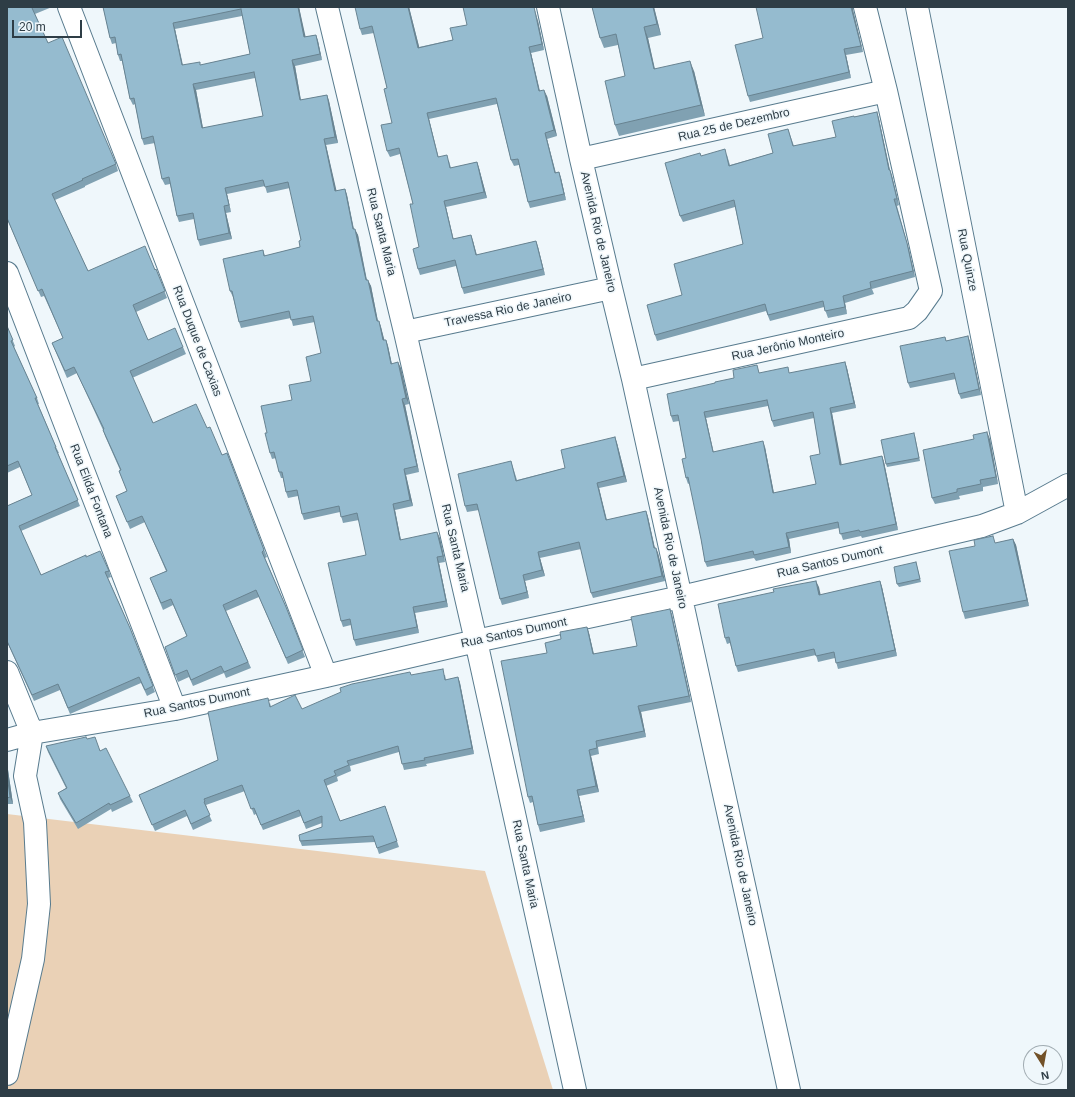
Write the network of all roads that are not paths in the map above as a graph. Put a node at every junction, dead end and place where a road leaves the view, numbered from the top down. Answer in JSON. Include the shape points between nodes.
{"nodes":[{"id":1,"x":69,"y":7,"type":"edge"},
{"id":2,"x":327,"y":7,"type":"edge"},
{"id":3,"x":548,"y":7,"type":"edge"},
{"id":4,"x":865,"y":7,"type":"edge"},
{"id":5,"x":917,"y":7,"type":"edge"},
{"id":6,"x":886,"y":91,"type":"junction"},
{"id":7,"x":581,"y":159,"type":"junction"},
{"id":8,"x":7,"y":273,"type":"edge"},
{"id":9,"x":611,"y":288,"type":"junction"},
{"id":10,"x":405,"y":332,"type":"junction"},
{"id":11,"x":633,"y":379,"type":"junction"},
{"id":12,"x":1068,"y":485,"type":"edge"},
{"id":13,"x":1017,"y":513,"type":"junction"},
{"id":14,"x":681,"y":597,"type":"junction"},
{"id":15,"x":476,"y":641,"type":"junction"},
{"id":16,"x":7,"y":672,"type":"edge"},
{"id":17,"x":326,"y":676,"type":"junction"},
{"id":18,"x":175,"y":709,"type":"junction"},
{"id":19,"x":32,"y":734,"type":"junction"},
{"id":20,"x":7,"y":740,"type":"edge"},
{"id":21,"x":7,"y":1074,"type":"edge"},
{"id":22,"x":575,"y":1090,"type":"edge"},
{"id":23,"x":789,"y":1090,"type":"edge"}],
"edges":[{"from":1,"to":17,"type":"street","name":"Rua Duque de Caxias"},
{"from":2,"to":10,"type":"street","name":"Rua Santa Maria"},
{"from":3,"to":7,"type":"street","name":"Avenida Rio de Janeiro"},
{"from":4,"to":6,"type":"street"},
{"from":5,"to":13,"type":"street","name":"Rua Quinze"},
{"from":6,"to":7,"type":"street","name":"Rua 25 de Dezembro"},
{"from":6,"to":11,"type":"street","name":"Rua Jerônio Monteiro","via":[[930,291],[917,311],[909,318]]},
{"from":7,"to":9,"type":"street","name":"Avenida Rio de Janeiro"},
{"from":8,"to":18,"type":"street","name":"Rua Elida Fontana"},
{"from":9,"to":10,"type":"street","name":"Travessa Rio de Janeiro"},
{"from":9,"to":11,"type":"street","name":"Avenida Rio de Janeiro"},
{"from":10,"to":15,"type":"street","name":"Rua Santa Maria"},
{"from":11,"to":14,"type":"street","name":"Avenida Rio de Janeiro"},
{"from":12,"to":13,"type":"street","name":"Rua Santos Dumont"},
{"from":13,"to":14,"type":"street","name":"Rua Santos Dumont","via":[[982,526]]},
{"from":14,"to":15,"type":"street","name":"Rua Santos Dumont"},
{"from":14,"to":23,"type":"street","name":"Avenida Rio de Janeiro"},
{"from":15,"to":17,"type":"street","name":"Rua Santos Dumont"},
{"from":15,"to":22,"type":"street","name":"Rua Santa Maria"},
{"from":16,"to":19,"type":"street"},
{"from":17,"to":18,"type":"street","name":"Rua Santos Dumont"},
{"from":18,"to":19,"type":"street","name":"Rua Santos Dumont"},
{"from":19,"to":20,"type":"street","name":"Rua Santos Dumont"},
{"from":19,"to":21,"type":"street","via":[[25,776],[35,822],[39,904],[33,959]]}]}
